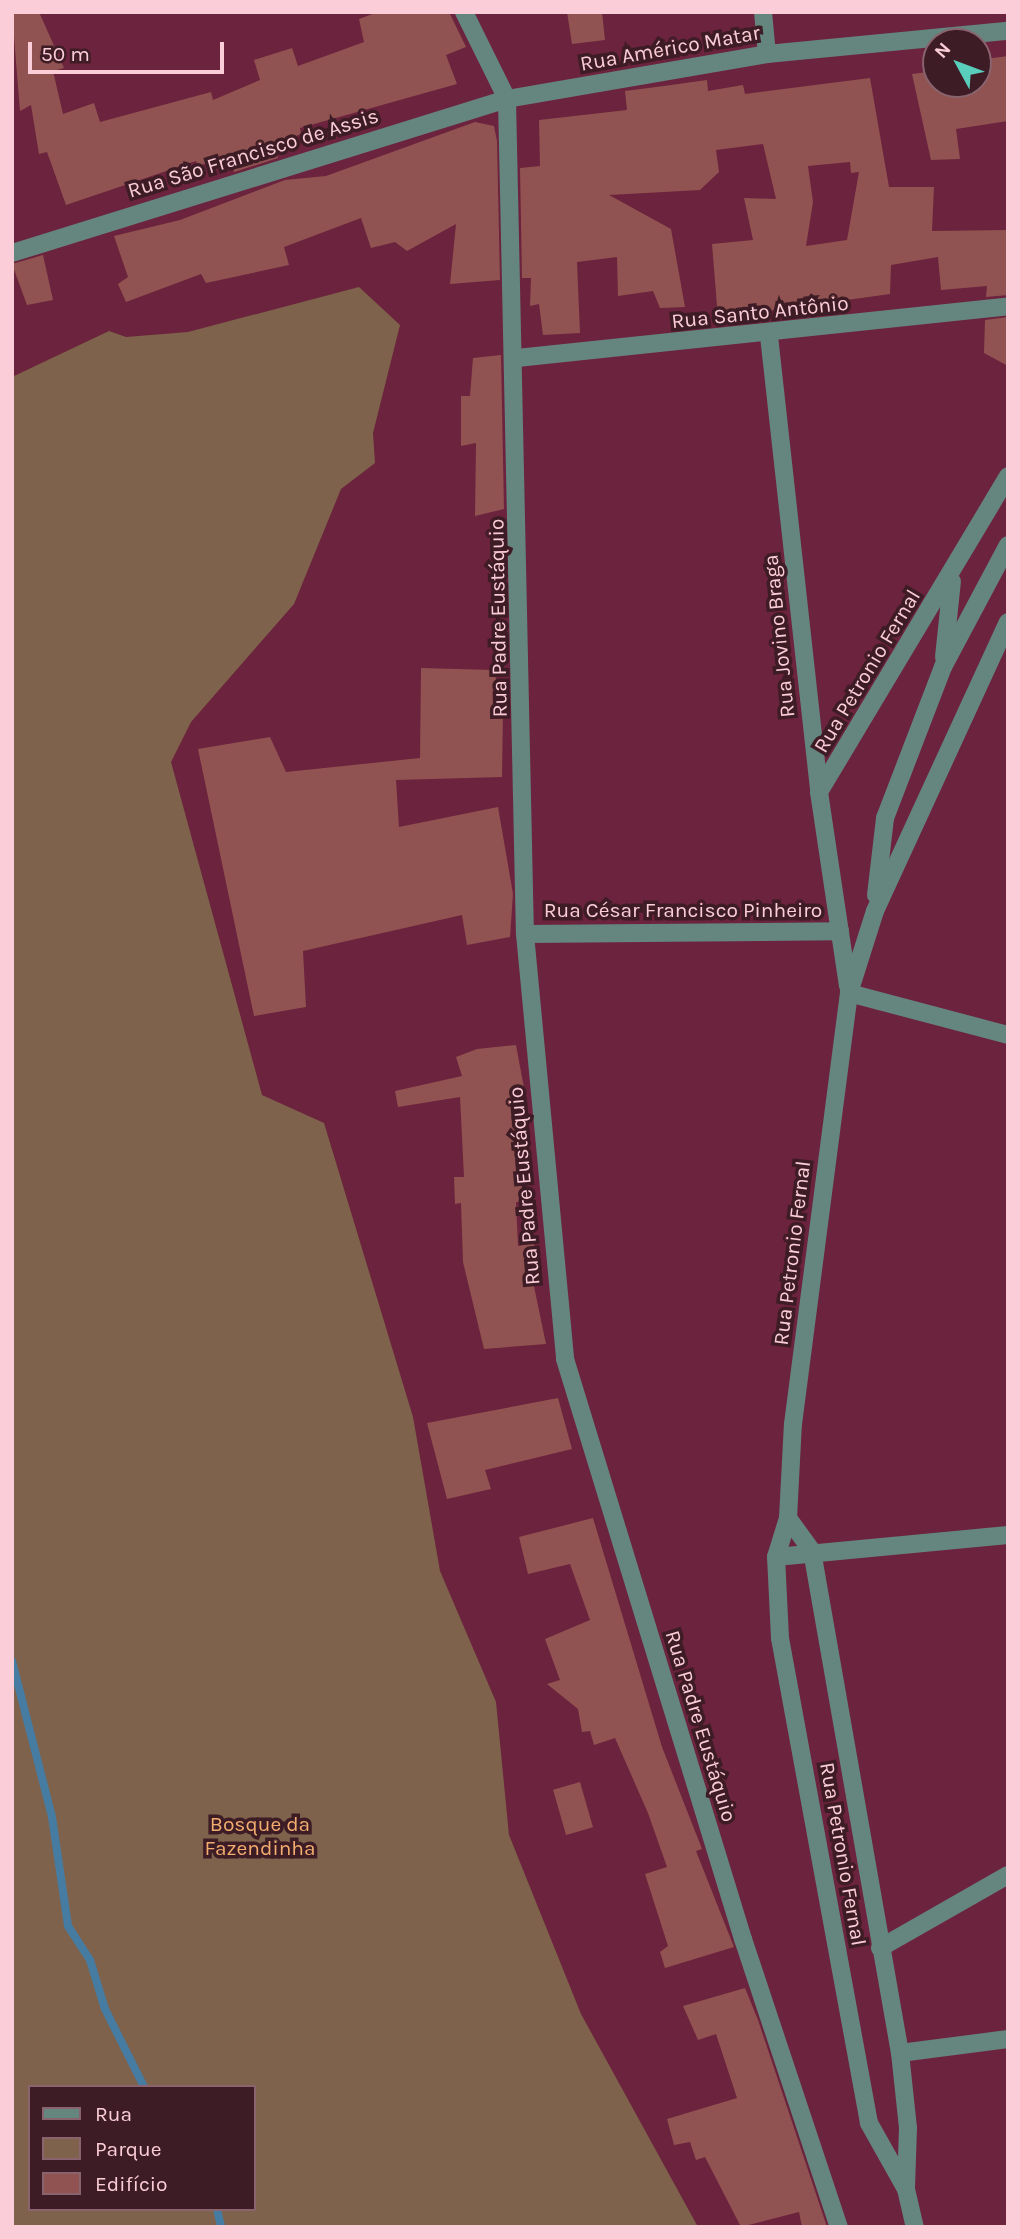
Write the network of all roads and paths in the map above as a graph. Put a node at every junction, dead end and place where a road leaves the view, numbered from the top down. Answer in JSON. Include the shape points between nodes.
{"nodes":[{"id":1,"x":464,"y":12,"type":"edge"},
{"id":2,"x":763,"y":12,"type":"edge"},
{"id":3,"x":1008,"y":31,"type":"edge"},
{"id":4,"x":767,"y":54,"type":"junction"},
{"id":5,"x":507,"y":99,"type":"junction"},
{"id":6,"x":12,"y":253,"type":"edge"},
{"id":7,"x":1008,"y":306,"type":"edge"},
{"id":8,"x":769,"y":336,"type":"junction"},
{"id":9,"x":517,"y":358,"type":"junction"},
{"id":10,"x":1008,"y":476,"type":"edge"},
{"id":11,"x":1008,"y":545,"type":"edge"},
{"id":12,"x":953,"y":574,"type":"junction"},
{"id":13,"x":1008,"y":622,"type":"edge"},
{"id":14,"x":943,"y":667,"type":"junction"},
{"id":15,"x":819,"y":792,"type":"junction"},
{"id":16,"x":875,"y":911,"type":"junction"},
{"id":17,"x":840,"y":931,"type":"junction"},
{"id":18,"x":525,"y":934,"type":"junction"},
{"id":19,"x":849,"y":993,"type":"junction"},
{"id":20,"x":1008,"y":1035,"type":"edge"},
{"id":21,"x":788,"y":1518,"type":"junction"},
{"id":22,"x":1008,"y":1535,"type":"edge"},
{"id":23,"x":811,"y":1550,"type":"junction"},
{"id":24,"x":776,"y":1557,"type":"junction"},
{"id":25,"x":1008,"y":1875,"type":"edge"},
{"id":26,"x":880,"y":1948,"type":"junction"},
{"id":27,"x":1008,"y":2039,"type":"edge"},
{"id":28,"x":900,"y":2053,"type":"junction"},
{"id":29,"x":906,"y":2189,"type":"junction"},
{"id":30,"x":839,"y":2227,"type":"edge"},
{"id":31,"x":915,"y":2227,"type":"edge"}],
"edges":[{"from":1,"to":5,"type":"street"},
{"from":2,"to":4,"type":"street"},
{"from":3,"to":4,"type":"street","name":"Rua Américo Matar"},
{"from":4,"to":5,"type":"street","name":"Rua Américo Matar"},
{"from":5,"to":6,"type":"street","name":"Rua São Francisco de Assis"},
{"from":5,"to":9,"type":"street","name":"Rua Padre Eustáquio"},
{"from":7,"to":8,"type":"street","name":"Rua Santo Antônio"},
{"from":8,"to":9,"type":"street","name":"Rua Santo Antônio"},
{"from":8,"to":15,"type":"street","name":"Rua Jovino Braga"},
{"from":9,"to":18,"type":"street","name":"Rua Padre Eustáquio"},
{"from":10,"to":12,"type":"street","name":"Rua Petronio Fernal"},
{"from":11,"to":14,"type":"street","name":"Rua Petronio Fernal"},
{"from":12,"to":14,"type":"street","name":"Rua Petronio Fernal"},
{"from":12,"to":15,"type":"street","name":"Rua Petronio Fernal"},
{"from":13,"to":16,"type":"street","name":"Rua Petronio Fernal"},
{"from":14,"to":16,"type":"street","name":"Rua Petronio Fernal","via":[[885,818]]},
{"from":15,"to":17,"type":"street","name":"Rua Jovino Braga"},
{"from":16,"to":19,"type":"street","name":"Rua Petronio Fernal"},
{"from":17,"to":18,"type":"street","name":"Rua César Francisco Pinheiro"},
{"from":17,"to":19,"type":"street","name":"Rua Petronio Fernal"},
{"from":18,"to":30,"type":"street","name":"Rua Padre Eustáquio","via":[[565,1359],[743,1939]]},
{"from":19,"to":20,"type":"street"},
{"from":19,"to":21,"type":"street","name":"Rua Petronio Fernal","via":[[793,1424]]},
{"from":21,"to":23,"type":"street","name":"Rua Petronio Fernal"},
{"from":21,"to":24,"type":"street","name":"Rua Petronio Fernal"},
{"from":22,"to":23,"type":"street"},
{"from":23,"to":24,"type":"street"},
{"from":23,"to":26,"type":"street","name":"Rua Petronio Fernal"},
{"from":24,"to":29,"type":"street","name":"Rua Petronio Fernal","via":[[780,1638],[869,2123]]},
{"from":25,"to":26,"type":"street"},
{"from":26,"to":28,"type":"street","name":"Rua Petronio Fernal"},
{"from":27,"to":28,"type":"street"},
{"from":28,"to":29,"type":"street","name":"Rua Petronio Fernal","via":[[908,2128]]},
{"from":29,"to":31,"type":"street","name":"Rua Petronio Fernal"}]}
